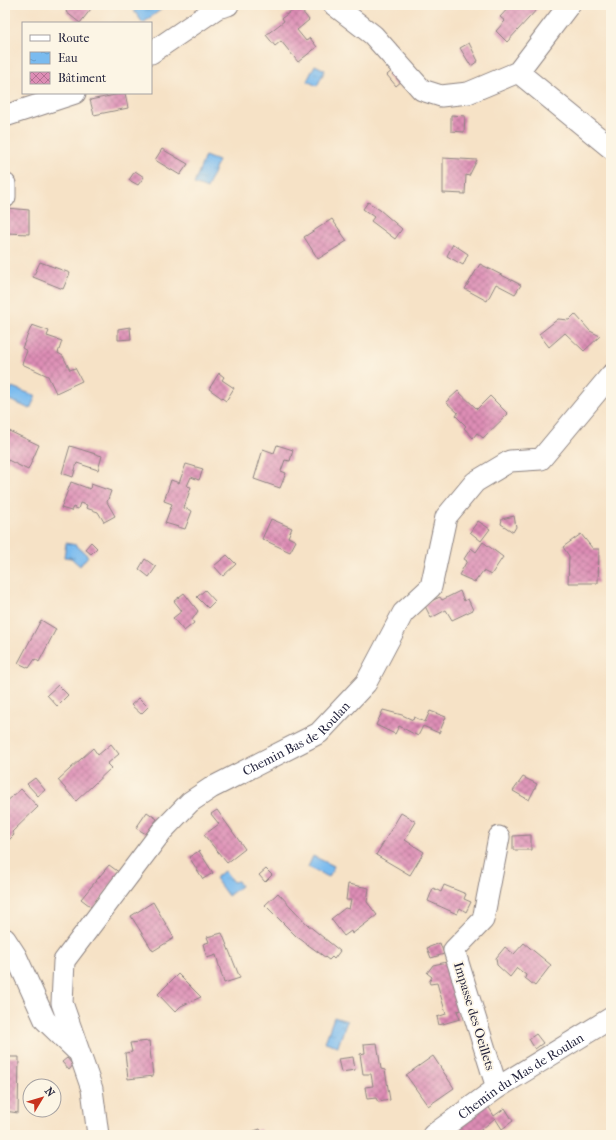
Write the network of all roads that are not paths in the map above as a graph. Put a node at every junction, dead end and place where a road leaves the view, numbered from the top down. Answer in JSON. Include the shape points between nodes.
{"nodes":[{"id":1,"x":334,"y":5,"type":"edge"},
{"id":2,"x":569,"y":5,"type":"edge"},
{"id":3,"x":220,"y":6,"type":"edge"},
{"id":4,"x":152,"y":52,"type":"edge"},
{"id":5,"x":518,"y":72,"type":"junction"},
{"id":6,"x":72,"y":94,"type":"edge"},
{"id":7,"x":5,"y":116,"type":"edge"},
{"id":8,"x":611,"y":148,"type":"edge"},
{"id":9,"x":5,"y":184,"type":"edge"},
{"id":10,"x":5,"y":197,"type":"edge"},
{"id":11,"x":611,"y":375,"type":"edge"},
{"id":12,"x":499,"y":837,"type":"dead end"},
{"id":13,"x":5,"y":939,"type":"edge"},
{"id":14,"x":611,"y":1018,"type":"edge"},
{"id":15,"x":78,"y":1051,"type":"junction"},
{"id":16,"x":497,"y":1088,"type":"junction"},
{"id":17,"x":98,"y":1135,"type":"edge"},
{"id":18,"x":432,"y":1135,"type":"edge"}],
"edges":[{"from":1,"to":5,"type":"street","via":[[373,35],[422,90],[441,96],[468,93]]},
{"from":2,"to":5,"type":"street"},
{"from":3,"to":4,"type":"street"},
{"from":5,"to":8,"type":"street"},
{"from":6,"to":7,"type":"street"},
{"from":9,"to":10,"type":"street"},
{"from":11,"to":15,"type":"street","name":"Chemin Bas de Roulan","via":[[541,459],[510,460],[475,482],[446,517],[431,587],[403,613],[366,683],[319,733],[211,788],[190,802],[162,831],[64,961],[62,1003]]},
{"from":12,"to":16,"type":"street","name":"Impasse des Oeillets","via":[[484,920],[454,950]]},
{"from":13,"to":15,"type":"street","via":[[16,956],[45,1020]]},
{"from":14,"to":16,"type":"street","name":"Chemin du Mas de Roulan"},
{"from":15,"to":17,"type":"street","name":"Chemin Bas de Roulan","via":[[92,1089]]},
{"from":16,"to":18,"type":"street","name":"Chemin du Mas de Roulan"}]}
